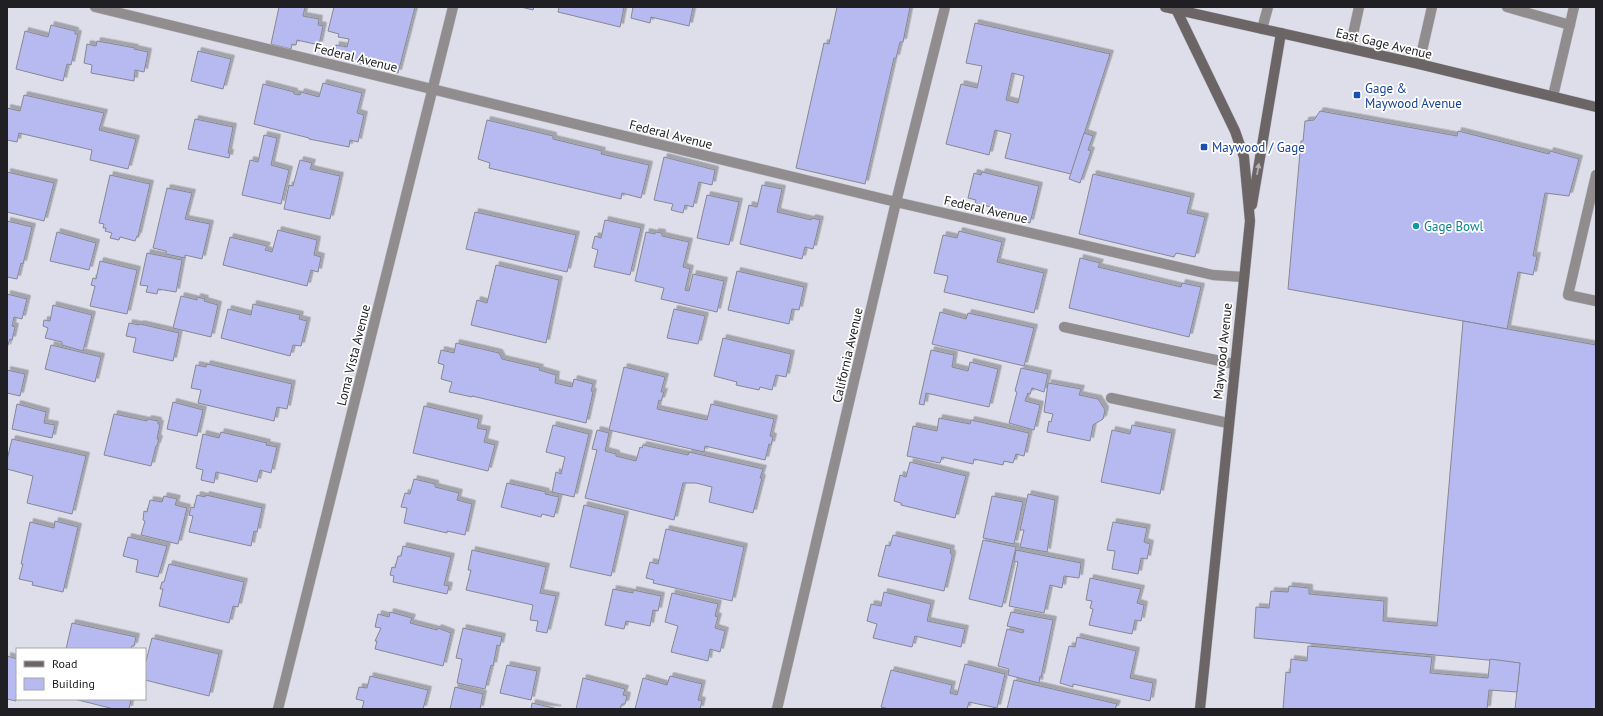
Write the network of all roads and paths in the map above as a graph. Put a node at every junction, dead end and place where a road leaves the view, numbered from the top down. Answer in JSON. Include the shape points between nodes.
{"nodes":[{"id":1,"x":95,"y":7,"type":"edge"},
{"id":2,"x":453,"y":7,"type":"edge"},
{"id":3,"x":945,"y":7,"type":"edge"},
{"id":4,"x":1165,"y":7,"type":"edge"},
{"id":5,"x":1268,"y":7,"type":"edge"},
{"id":6,"x":1359,"y":7,"type":"edge"},
{"id":7,"x":1432,"y":7,"type":"edge"},
{"id":8,"x":1507,"y":7,"type":"edge"},
{"id":9,"x":1574,"y":7,"type":"edge"},
{"id":10,"x":1175,"y":8,"type":"edge"},
{"id":11,"x":1526,"y":9,"type":"edge"},
{"id":12,"x":1570,"y":25,"type":"junction"},
{"id":13,"x":1262,"y":29,"type":"junction"},
{"id":14,"x":1281,"y":33,"type":"junction"},
{"id":15,"x":1350,"y":48,"type":"junction"},
{"id":16,"x":1419,"y":64,"type":"junction"},
{"id":17,"x":433,"y":89,"type":"junction"},
{"id":18,"x":1553,"y":96,"type":"junction"},
{"id":19,"x":1596,"y":107,"type":"edge"},
{"id":20,"x":1596,"y":175,"type":"edge"},
{"id":21,"x":896,"y":202,"type":"junction"},
{"id":22,"x":1593,"y":205,"type":"edge"},
{"id":23,"x":1250,"y":221,"type":"junction"},
{"id":24,"x":1243,"y":277,"type":"junction"},
{"id":25,"x":1596,"y":301,"type":"edge"},
{"id":26,"x":1064,"y":327,"type":"dead end"},
{"id":27,"x":1234,"y":364,"type":"junction"},
{"id":28,"x":1111,"y":398,"type":"dead end"},
{"id":29,"x":1228,"y":423,"type":"junction"},
{"id":30,"x":278,"y":709,"type":"edge"},
{"id":31,"x":777,"y":709,"type":"edge"},
{"id":32,"x":1200,"y":709,"type":"edge"}],
"edges":[{"from":1,"to":17,"type":"street","name":"Federal Avenue"},
{"from":2,"to":17,"type":"street","name":"Loma Vista Avenue"},
{"from":3,"to":21,"type":"street","name":"California Avenue"},
{"from":4,"to":10,"type":"street","name":"East Gage Avenue"},
{"from":5,"to":13,"type":"street"},
{"from":6,"to":15,"type":"street"},
{"from":7,"to":16,"type":"street"},
{"from":8,"to":11,"type":"street"},
{"from":9,"to":12,"type":"street"},
{"from":10,"to":13,"type":"street","name":"East Gage Avenue"},
{"from":10,"to":23,"type":"street","name":"Maywood Avenue","via":[[1235,132],[1244,157]]},
{"from":11,"to":12,"type":"street"},
{"from":12,"to":18,"type":"street"},
{"from":13,"to":14,"type":"street","name":"East Gage Avenue"},
{"from":14,"to":15,"type":"street","name":"East Gage Avenue"},
{"from":23,"to":14,"type":"street","one_way":true},
{"from":15,"to":16,"type":"street","name":"East Gage Avenue"},
{"from":16,"to":18,"type":"street","name":"East Gage Avenue"},
{"from":17,"to":21,"type":"street","name":"Federal Avenue"},
{"from":17,"to":30,"type":"street","name":"Loma Vista Avenue"},
{"from":18,"to":19,"type":"street","name":"East Gage Avenue"},
{"from":20,"to":22,"type":"street"},
{"from":21,"to":24,"type":"street","name":"Federal Avenue","via":[[1213,275]]},
{"from":21,"to":31,"type":"street","name":"California Avenue"},
{"from":22,"to":25,"type":"street","via":[[1568,295]]},
{"from":23,"to":24,"type":"street","name":"Maywood Avenue"},
{"from":24,"to":27,"type":"street","name":"Maywood Avenue"},
{"from":26,"to":27,"type":"street"},
{"from":27,"to":29,"type":"street","name":"Maywood Avenue"},
{"from":28,"to":29,"type":"street"},
{"from":29,"to":32,"type":"street","name":"Maywood Avenue"}]}
